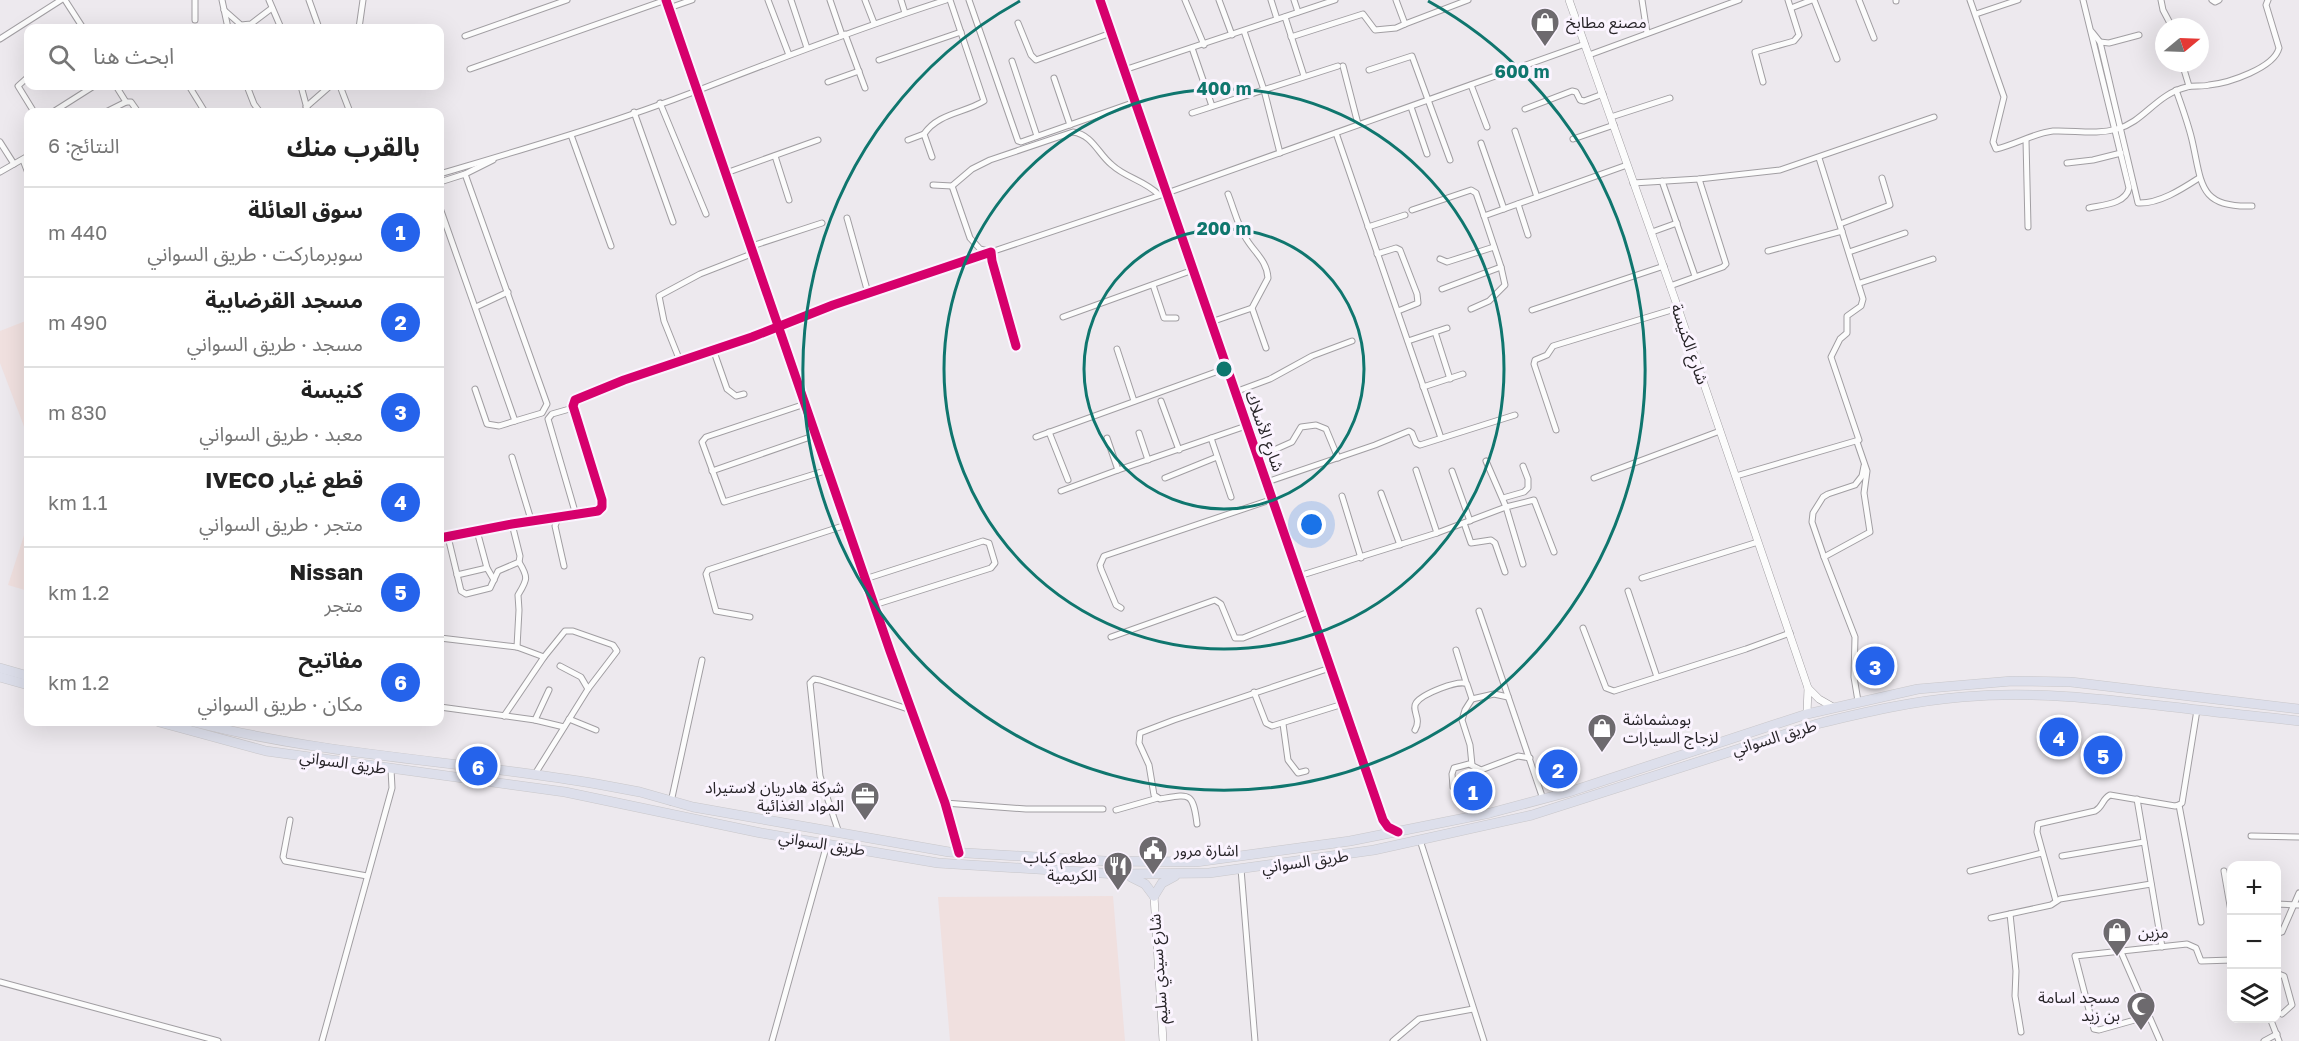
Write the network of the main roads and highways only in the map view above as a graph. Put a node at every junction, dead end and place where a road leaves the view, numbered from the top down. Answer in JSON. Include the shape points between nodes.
{"nodes":[{"id":1,"x":1100,"y":0,"type":"edge"},
{"id":2,"x":1569,"y":0,"type":"edge"},
{"id":3,"x":0,"y":668,"type":"edge"},
{"id":4,"x":24,"y":675,"type":"edge"},
{"id":5,"x":0,"y":677,"type":"edge"},
{"id":6,"x":24,"y":684,"type":"edge"},
{"id":7,"x":1808,"y":688,"type":"junction"},
{"id":8,"x":1833,"y":707,"type":"junction"},
{"id":9,"x":2299,"y":709,"type":"edge"},
{"id":10,"x":1807,"y":714,"type":"junction"},
{"id":11,"x":2299,"y":721,"type":"edge"},
{"id":12,"x":174,"y":726,"type":"edge"},
{"id":13,"x":211,"y":726,"type":"edge"},
{"id":14,"x":1383,"y":820,"type":"junction"},
{"id":15,"x":1398,"y":832,"type":"junction"},
{"id":16,"x":1377,"y":836,"type":"junction"},
{"id":17,"x":901,"y":843,"type":"junction"},
{"id":18,"x":925,"y":848,"type":"junction"},
{"id":19,"x":895,"y":855,"type":"junction"},
{"id":20,"x":922,"y":860,"type":"junction"},
{"id":21,"x":1117,"y":874,"type":"junction"},
{"id":22,"x":1181,"y":874,"type":"junction"},
{"id":23,"x":1154,"y":896,"type":"junction"},
{"id":24,"x":1163,"y":1041,"type":"edge"}],
"edges":[{"from":1,"to":14,"type":"main road","name":"شارع الأسلاك","via":[[1163,194],[1193,270]]},
{"from":2,"to":7,"type":"main road","name":"شارع الكنيسة"},
{"from":3,"to":4,"type":"highway"},
{"from":5,"to":6,"type":"highway"},
{"from":7,"to":8,"type":"main road"},
{"from":7,"to":10,"type":"main road","name":"شارع الكنيسة"},
{"from":8,"to":9,"type":"highway","name":"طريق السواني","via":[[1892,693],[1947,686],[2050,681]]},
{"from":8,"to":10,"type":"highway","name":"طريق السواني"},
{"from":10,"to":15,"type":"highway","name":"طريق السواني","via":[[1543,799]]},
{"from":11,"to":22,"type":"highway","name":"طريق السواني","via":[[2056,695],[1962,697],[1908,704],[1818,724],[1532,814],[1344,856]]},
{"from":12,"to":19,"type":"highway","name":"طريق السواني","via":[[266,751],[565,792],[695,820]]},
{"from":13,"to":17,"type":"highway","name":"طريق السواني","via":[[313,747],[535,774]]},
{"from":14,"to":15,"type":"main road"},
{"from":14,"to":16,"type":"main road"},
{"from":15,"to":16,"type":"highway","name":"طريق السواني"},
{"from":16,"to":18,"type":"highway","name":"طريق السواني","via":[[1196,862],[959,854]]},
{"from":17,"to":18,"type":"highway","name":"طريق السواني"},
{"from":17,"to":19,"type":"highway","via":[[901,852]]},
{"from":18,"to":20,"type":"highway"},
{"from":19,"to":20,"type":"highway","name":"طريق السواني"},
{"from":20,"to":21,"type":"highway","name":"طريق السواني"},
{"from":21,"to":22,"type":"highway","name":"طريق السواني"},
{"from":21,"to":23,"type":"highway","via":[[1140,880]]},
{"from":22,"to":23,"type":"highway","via":[[1162,883]]},
{"from":23,"to":24,"type":"main road","name":"شارع سيدي سليم"}]}
